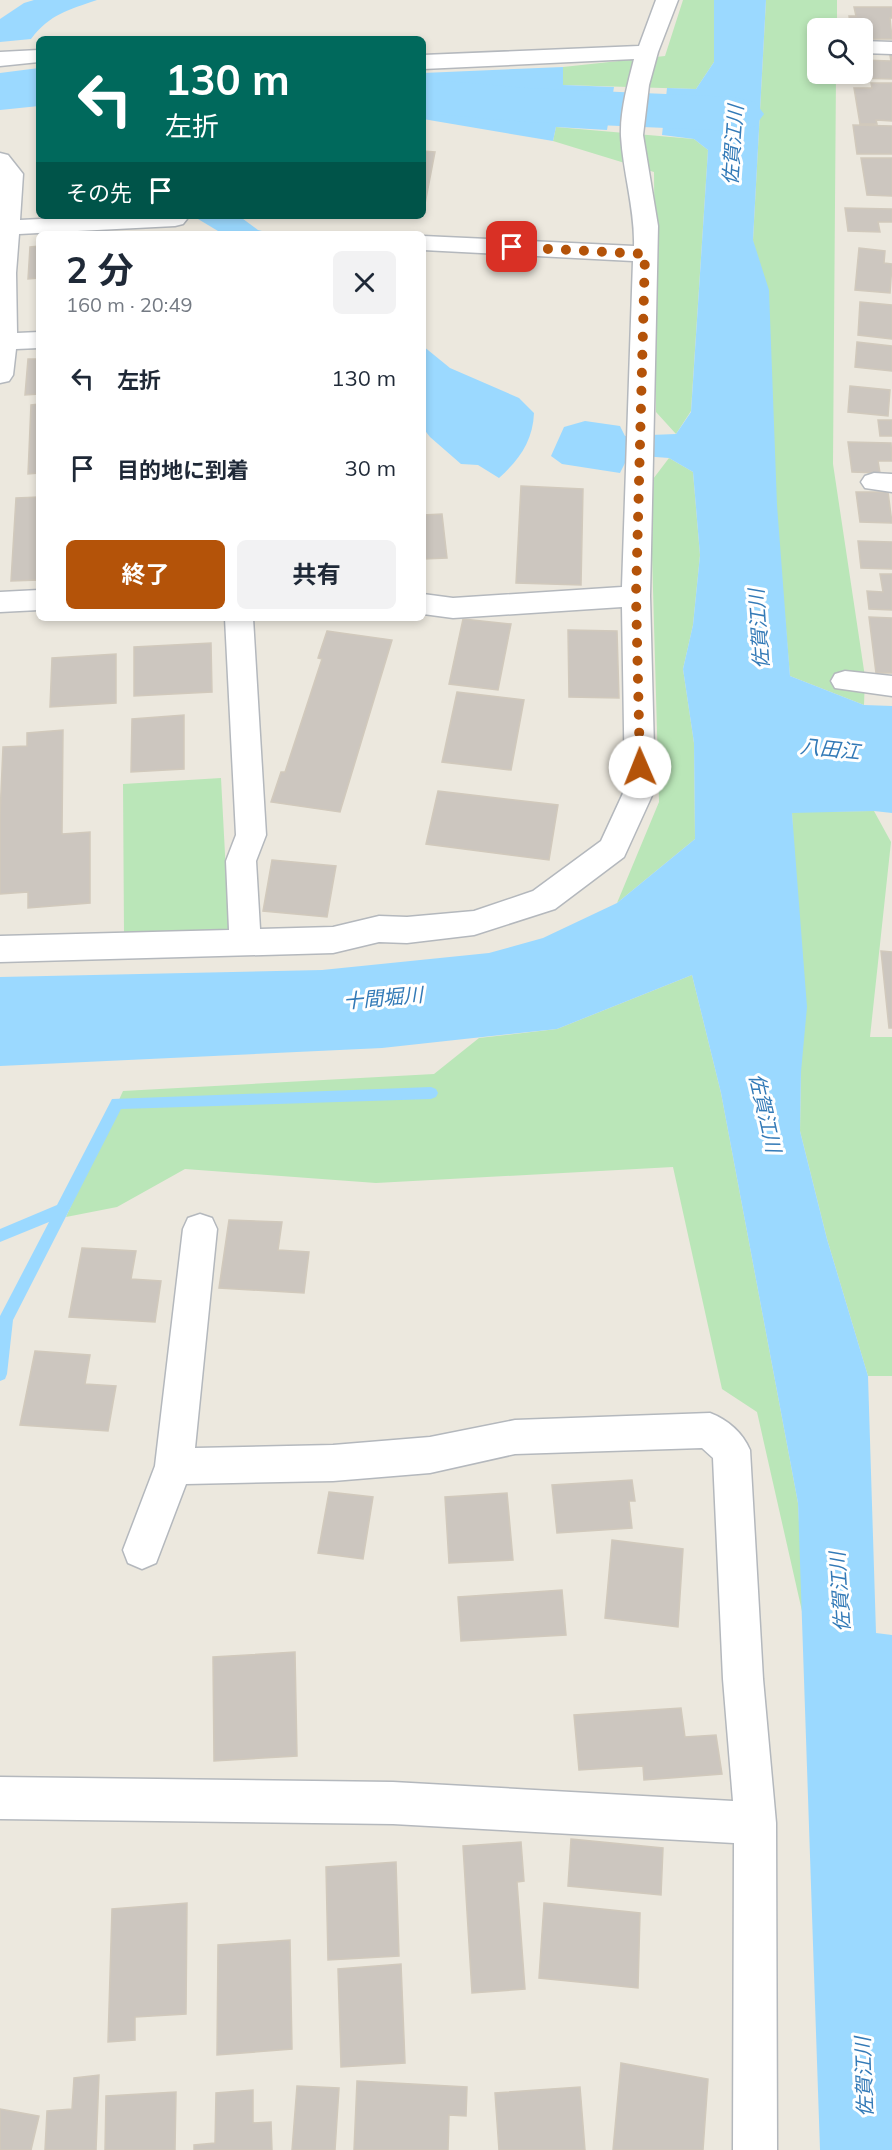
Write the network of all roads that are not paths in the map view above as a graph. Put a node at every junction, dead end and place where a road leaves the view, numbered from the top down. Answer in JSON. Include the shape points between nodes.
{"nodes":[{"id":1,"x":668,"y":0,"type":"edge"},
{"id":2,"x":873,"y":47,"type":"edge"},
{"id":3,"x":892,"y":48,"type":"edge"},
{"id":4,"x":647,"y":52,"type":"junction"},
{"id":5,"x":36,"y":56,"type":"edge"},
{"id":6,"x":0,"y":59,"type":"edge"},
{"id":7,"x":426,"y":62,"type":"edge"},
{"id":8,"x":0,"y":160,"type":"edge"},
{"id":9,"x":175,"y":219,"type":"dead end"},
{"id":10,"x":8,"y":228,"type":"junction"},
{"id":11,"x":426,"y":243,"type":"edge"},
{"id":12,"x":645,"y":254,"type":"junction"},
{"id":13,"x":2,"y":274,"type":"edge"},
{"id":14,"x":36,"y":340,"type":"edge"},
{"id":15,"x":5,"y":342,"type":"junction"},
{"id":16,"x":0,"y":375,"type":"edge"},
{"id":17,"x":636,"y":596,"type":"junction"},
{"id":18,"x":36,"y":600,"type":"edge"},
{"id":19,"x":0,"y":602,"type":"edge"},
{"id":20,"x":426,"y":604,"type":"edge"},
{"id":21,"x":239,"y":621,"type":"edge"},
{"id":22,"x":845,"y":681,"type":"dead end"},
{"id":23,"x":892,"y":686,"type":"edge"},
{"id":24,"x":245,"y":943,"type":"junction"},
{"id":25,"x":0,"y":949,"type":"edge"},
{"id":26,"x":200,"y":1229,"type":"dead end"},
{"id":27,"x":174,"y":1466,"type":"junction"},
{"id":28,"x":142,"y":1551,"type":"dead end"},
{"id":29,"x":0,"y":1798,"type":"edge"},
{"id":30,"x":755,"y":1823,"type":"junction"},
{"id":31,"x":755,"y":2150,"type":"edge"}],
"edges":[{"from":1,"to":4,"type":"street"},
{"from":2,"to":3,"type":"street"},
{"from":4,"to":7,"type":"street"},
{"from":4,"to":12,"type":"street","via":[[632,135],[646,226]]},
{"from":5,"to":6,"type":"street"},
{"from":8,"to":10,"type":"street","via":[[12,174]]},
{"from":9,"to":10,"type":"street"},
{"from":10,"to":13,"type":"street"},
{"from":11,"to":12,"type":"street"},
{"from":12,"to":17,"type":"street"},
{"from":13,"to":15,"type":"street"},
{"from":14,"to":15,"type":"street"},
{"from":15,"to":16,"type":"street"},
{"from":17,"to":20,"type":"street","via":[[453,608]]},
{"from":17,"to":24,"type":"street","via":[[640,789],[613,849],[544,900],[474,923],[379,929],[333,940]]},
{"from":18,"to":19,"type":"street"},
{"from":21,"to":24,"type":"street","via":[[251,835],[241,861]]},
{"from":22,"to":23,"type":"street"},
{"from":24,"to":25,"type":"street"},
{"from":26,"to":27,"type":"street"},
{"from":27,"to":28,"type":"street"},
{"from":27,"to":30,"type":"street","via":[[333,1463],[430,1455],[515,1437],[710,1430],[731,1450]]},
{"from":29,"to":30,"type":"street","via":[[393,1803]]},
{"from":30,"to":31,"type":"street"}]}
